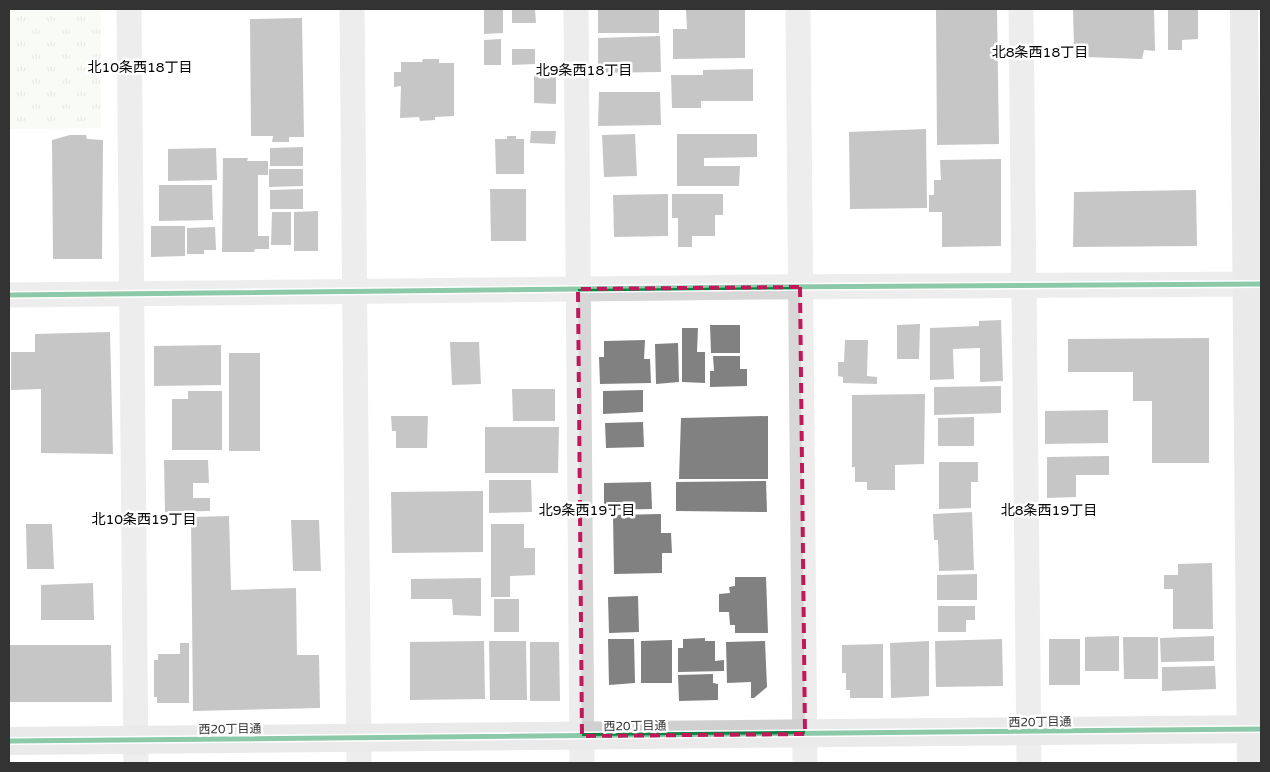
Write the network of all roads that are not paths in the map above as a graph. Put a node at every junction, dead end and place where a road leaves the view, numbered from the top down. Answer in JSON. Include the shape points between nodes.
{"nodes":[{"id":1,"x":129,"y":9,"type":"edge"},
{"id":2,"x":352,"y":9,"type":"edge"},
{"id":3,"x":576,"y":9,"type":"edge"},
{"id":4,"x":798,"y":9,"type":"edge"},
{"id":5,"x":1021,"y":9,"type":"edge"},
{"id":6,"x":1244,"y":9,"type":"edge"},
{"id":7,"x":1254,"y":284,"type":"edge"},
{"id":8,"x":1024,"y":286,"type":"junction"},
{"id":9,"x":800,"y":287,"type":"junction"},
{"id":10,"x":578,"y":289,"type":"junction"},
{"id":11,"x":354,"y":292,"type":"junction"},
{"id":12,"x":131,"y":294,"type":"junction"},
{"id":13,"x":9,"y":295,"type":"edge"},
{"id":14,"x":1256,"y":729,"type":"edge"},
{"id":15,"x":1030,"y":732,"type":"junction"},
{"id":16,"x":805,"y":734,"type":"junction"},
{"id":17,"x":582,"y":736,"type":"junction"},
{"id":18,"x":9,"y":741,"type":"edge"},
{"id":19,"x":359,"y":751,"type":"edge"},
{"id":20,"x":136,"y":752,"type":"edge"},
{"id":21,"x":582,"y":763,"type":"edge"},
{"id":22,"x":805,"y":763,"type":"edge"},
{"id":23,"x":1029,"y":763,"type":"edge"},
{"id":24,"x":1251,"y":763,"type":"edge"}],
"edges":[{"from":1,"to":12,"type":"street"},
{"from":2,"to":11,"type":"street"},
{"from":3,"to":10,"type":"street"},
{"from":4,"to":9,"type":"street"},
{"from":5,"to":8,"type":"street"},
{"from":6,"to":7,"type":"street"},
{"from":7,"to":8,"type":"street"},
{"from":7,"to":14,"type":"street"},
{"from":8,"to":9,"type":"street"},
{"from":8,"to":15,"type":"street"},
{"from":9,"to":10,"type":"street"},
{"from":9,"to":16,"type":"street"},
{"from":10,"to":11,"type":"street"},
{"from":10,"to":17,"type":"street"},
{"from":11,"to":12,"type":"street"},
{"from":11,"to":19,"type":"street"},
{"from":12,"to":13,"type":"street"},
{"from":12,"to":20,"type":"street"},
{"from":14,"to":15,"type":"street","name":"西20丁目通"},
{"from":14,"to":24,"type":"street"},
{"from":15,"to":16,"type":"street","name":"西20丁目通"},
{"from":15,"to":23,"type":"street"},
{"from":16,"to":17,"type":"street","name":"西20丁目通"},
{"from":16,"to":22,"type":"street"},
{"from":17,"to":19,"type":"street","name":"西20丁目通"},
{"from":17,"to":21,"type":"street"},
{"from":18,"to":20,"type":"street","name":"西20丁目通"},
{"from":19,"to":20,"type":"street","name":"西20丁目通"}]}
